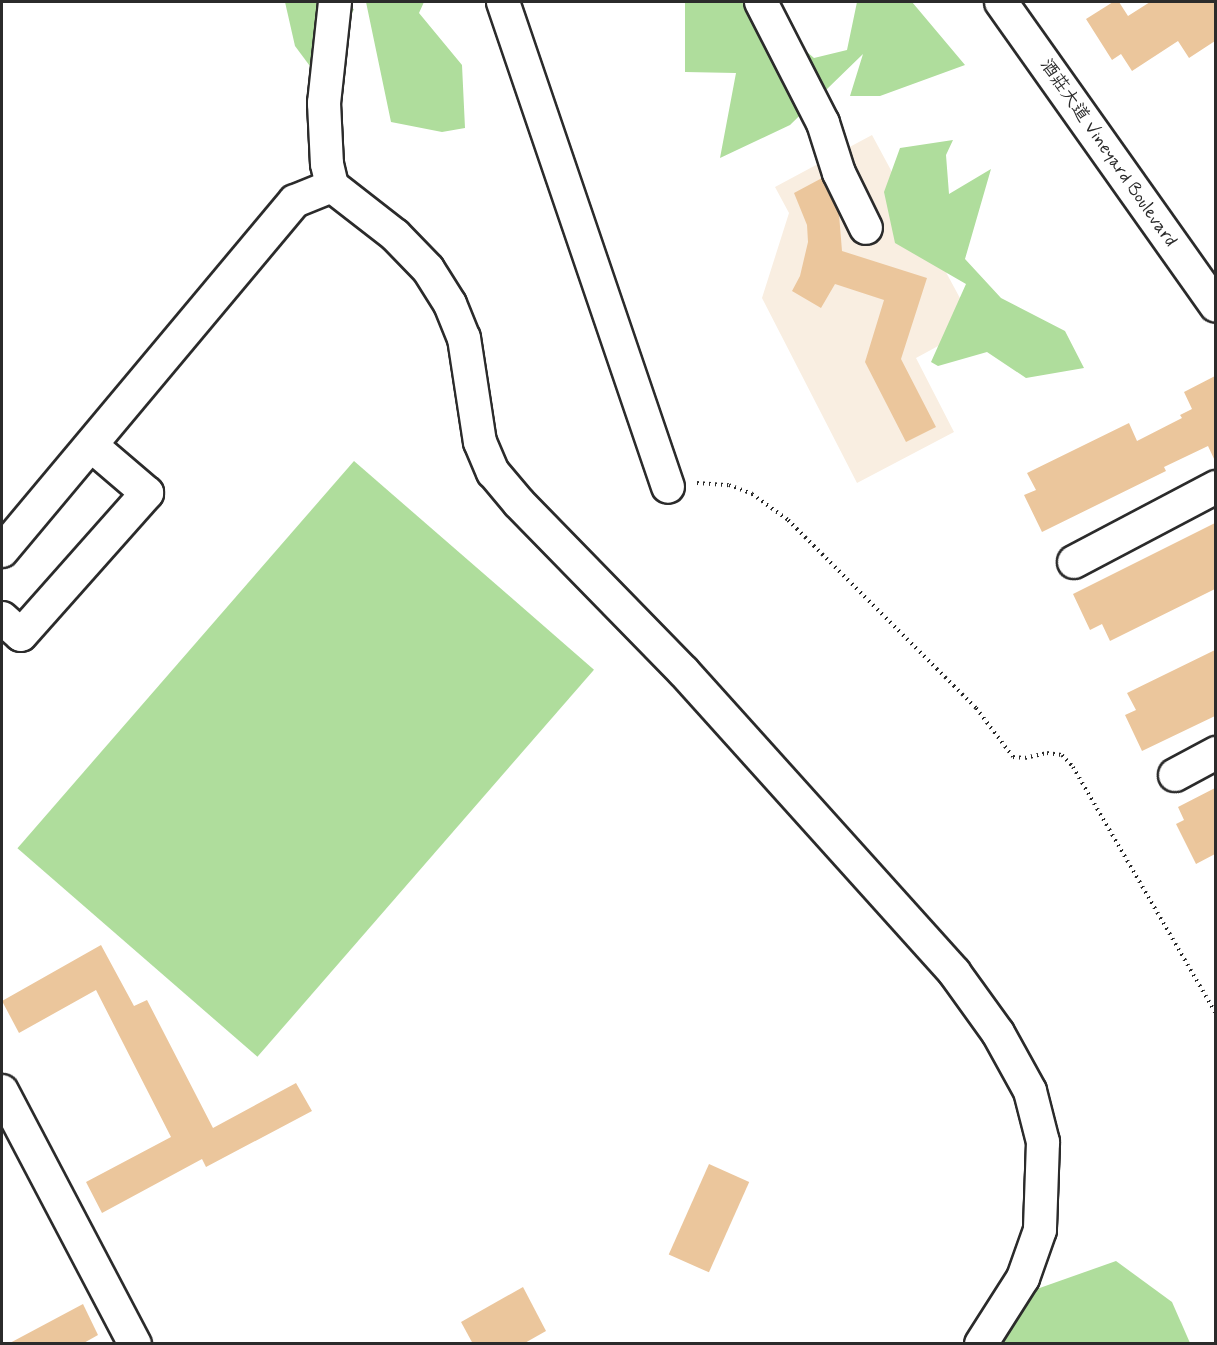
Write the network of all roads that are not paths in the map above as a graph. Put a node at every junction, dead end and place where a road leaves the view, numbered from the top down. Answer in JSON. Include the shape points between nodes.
{"nodes":[{"id":1,"x":335,"y":2,"type":"edge"},
{"id":2,"x":503,"y":2,"type":"edge"},
{"id":3,"x":760,"y":2,"type":"edge"},
{"id":4,"x":1005,"y":2,"type":"edge"},
{"id":5,"x":332,"y":186,"type":"junction"},
{"id":6,"x":866,"y":228,"type":"dead end"},
{"id":7,"x":1215,"y":306,"type":"edge"},
{"id":8,"x":92,"y":446,"type":"junction"},
{"id":9,"x":667,"y":484,"type":"road end"},
{"id":10,"x":1215,"y":487,"type":"edge"},
{"id":11,"x":2,"y":551,"type":"edge"},
{"id":12,"x":1074,"y":562,"type":"dead end"},
{"id":13,"x":2,"y":618,"type":"edge"},
{"id":14,"x":1215,"y":753,"type":"edge"},
{"id":15,"x":1175,"y":775,"type":"dead end"},
{"id":16,"x":2,"y":1091,"type":"edge"},
{"id":17,"x":135,"y":1344,"type":"edge"},
{"id":18,"x":981,"y":1344,"type":"edge"}],
"edges":[{"from":1,"to":5,"type":"street","via":[[324,103]]},
{"from":2,"to":9,"type":"street"},
{"from":3,"to":6,"type":"street","via":[[823,123],[839,173]]},
{"from":4,"to":7,"type":"street","name":"酒莊大道 Vineyard Boulevard"},
{"from":5,"to":8,"type":"street","via":[[295,201]]},
{"from":5,"to":18,"type":"street","via":[[395,235],[428,269],[450,304],[464,338],[480,442],[493,471],[519,503],[692,681],[954,972],[998,1033],[1030,1091],[1044,1142],[1040,1230],[1023,1278]]},
{"from":8,"to":11,"type":"street"},
{"from":8,"to":13,"type":"street","via":[[147,493],[21,635]]},
{"from":10,"to":12,"type":"street"},
{"from":14,"to":15,"type":"street"},
{"from":16,"to":17,"type":"street"}]}
